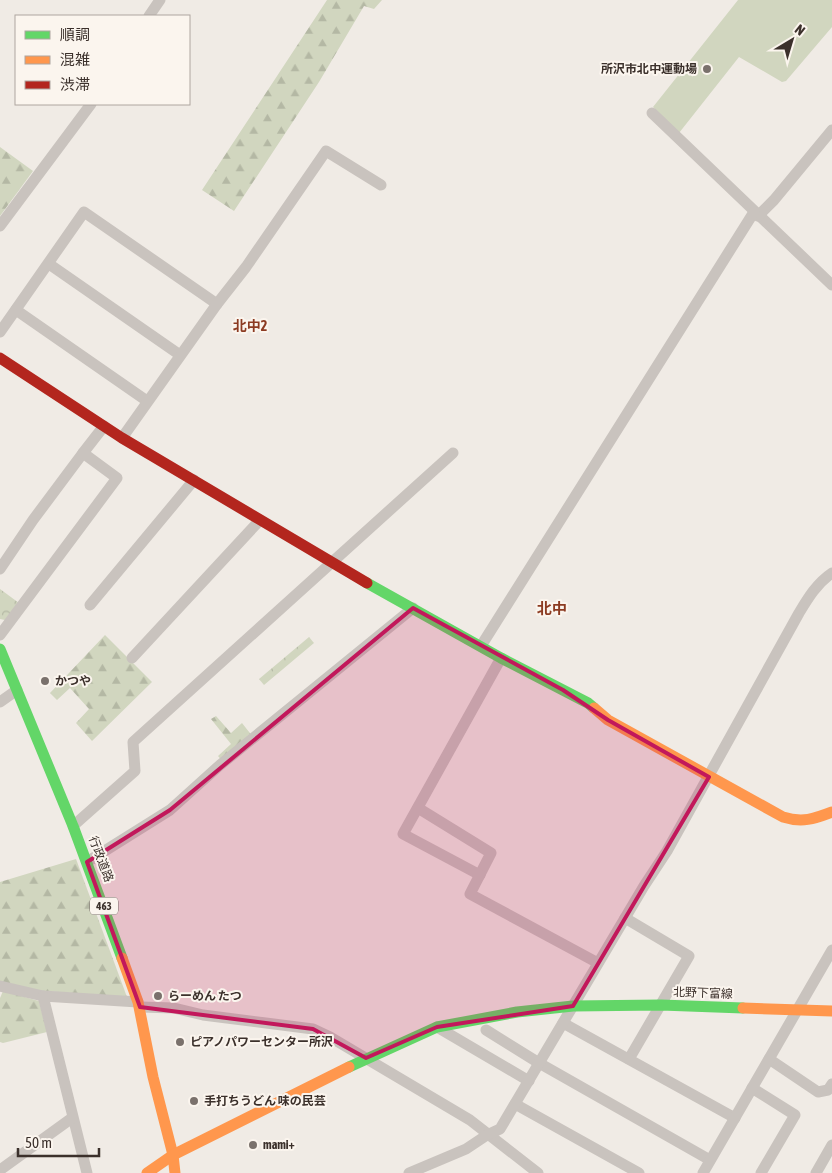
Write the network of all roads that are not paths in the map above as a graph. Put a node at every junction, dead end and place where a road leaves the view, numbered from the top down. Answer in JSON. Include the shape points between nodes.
{"nodes":[{"id":1,"x":160,"y":0,"type":"edge"},
{"id":2,"x":149,"y":15,"type":"edge"},
{"id":3,"x":90,"y":105,"type":"edge"},
{"id":4,"x":652,"y":112,"type":"dead end"},
{"id":5,"x":832,"y":130,"type":"edge"},
{"id":6,"x":382,"y":184,"type":"dead end"},
{"id":7,"x":756,"y":214,"type":"junction"},
{"id":8,"x":0,"y":226,"type":"edge"},
{"id":9,"x":49,"y":264,"type":"junction"},
{"id":10,"x":832,"y":285,"type":"edge"},
{"id":11,"x":217,"y":304,"type":"junction"},
{"id":12,"x":16,"y":310,"type":"junction"},
{"id":13,"x":0,"y":332,"type":"edge"},
{"id":14,"x":180,"y":355,"type":"junction"},
{"id":15,"x":0,"y":358,"type":"edge"},
{"id":16,"x":147,"y":401,"type":"junction"},
{"id":17,"x":104,"y":426,"type":"junction"},
{"id":18,"x":122,"y":438,"type":"junction"},
{"id":19,"x":83,"y":453,"type":"junction"},
{"id":20,"x":454,"y":453,"type":"dead end"},
{"id":21,"x":194,"y":480,"type":"junction"},
{"id":22,"x":260,"y":520,"type":"junction"},
{"id":23,"x":331,"y":562,"type":"junction"},
{"id":24,"x":0,"y":569,"type":"edge"},
{"id":25,"x":832,"y":573,"type":"edge"},
{"id":26,"x":90,"y":605,"type":"dead end"},
{"id":27,"x":412,"y":608,"type":"junction"},
{"id":28,"x":0,"y":635,"type":"edge"},
{"id":29,"x":481,"y":646,"type":"junction"},
{"id":30,"x":0,"y":649,"type":"edge"},
{"id":31,"x":132,"y":658,"type":"dead end"},
{"id":32,"x":502,"y":658,"type":"junction"},
{"id":33,"x":17,"y":690,"type":"junction"},
{"id":34,"x":0,"y":702,"type":"edge"},
{"id":35,"x":709,"y":776,"type":"junction"},
{"id":36,"x":418,"y":808,"type":"junction"},
{"id":37,"x":832,"y":812,"type":"edge"},
{"id":38,"x":73,"y":826,"type":"junction"},
{"id":39,"x":87,"y":862,"type":"junction"},
{"id":40,"x":480,"y":874,"type":"junction"},
{"id":41,"x":625,"y":918,"type":"junction"},
{"id":42,"x":832,"y":950,"type":"edge"},
{"id":43,"x":598,"y":962,"type":"junction"},
{"id":44,"x":0,"y":986,"type":"edge"},
{"id":45,"x":43,"y":996,"type":"junction"},
{"id":46,"x":139,"y":1005,"type":"junction"},
{"id":47,"x":661,"y":1005,"type":"junction"},
{"id":48,"x":573,"y":1006,"type":"junction"},
{"id":49,"x":797,"y":1009,"type":"junction"},
{"id":50,"x":832,"y":1011,"type":"edge"},
{"id":51,"x":563,"y":1023,"type":"junction"},
{"id":52,"x":437,"y":1027,"type":"junction"},
{"id":53,"x":486,"y":1030,"type":"dead end"},
{"id":54,"x":366,"y":1058,"type":"junction"},
{"id":55,"x":629,"y":1059,"type":"junction"},
{"id":56,"x":768,"y":1059,"type":"junction"},
{"id":57,"x":539,"y":1063,"type":"junction"},
{"id":58,"x":529,"y":1081,"type":"junction"},
{"id":59,"x":832,"y":1084,"type":"edge"},
{"id":60,"x":752,"y":1088,"type":"junction"},
{"id":61,"x":514,"y":1104,"type":"junction"},
{"id":62,"x":72,"y":1118,"type":"junction"},
{"id":63,"x":735,"y":1118,"type":"junction"},
{"id":64,"x":488,"y":1135,"type":"junction"},
{"id":65,"x":832,"y":1145,"type":"edge"},
{"id":66,"x":173,"y":1155,"type":"junction"},
{"id":67,"x":710,"y":1160,"type":"junction"},
{"id":68,"x":0,"y":1170,"type":"edge"},
{"id":69,"x":87,"y":1173,"type":"edge"},
{"id":70,"x":147,"y":1173,"type":"edge"},
{"id":71,"x":175,"y":1173,"type":"edge"},
{"id":72,"x":409,"y":1173,"type":"edge"},
{"id":73,"x":538,"y":1173,"type":"edge"},
{"id":74,"x":639,"y":1173,"type":"edge"},
{"id":75,"x":703,"y":1173,"type":"edge"},
{"id":76,"x":761,"y":1173,"type":"edge"},
{"id":77,"x":816,"y":1173,"type":"edge"}],
"edges":[{"from":1,"to":2,"type":"street"},
{"from":3,"to":8,"type":"street"},
{"from":4,"to":7,"type":"street"},
{"from":5,"to":7,"type":"street","via":[[774,200]]},
{"from":6,"to":11,"type":"street","via":[[326,151]]},
{"from":7,"to":10,"type":"street"},
{"from":7,"to":29,"type":"street"},
{"from":9,"to":11,"type":"street","via":[[84,212]]},
{"from":9,"to":12,"type":"street"},
{"from":9,"to":14,"type":"street"},
{"from":11,"to":14,"type":"street"},
{"from":12,"to":13,"type":"street"},
{"from":12,"to":16,"type":"street"},
{"from":14,"to":16,"type":"street"},
{"from":15,"to":17,"type":"main road"},
{"from":16,"to":18,"type":"street"},
{"from":17,"to":18,"type":"main road"},
{"from":17,"to":19,"type":"street"},
{"from":18,"to":21,"type":"main road"},
{"from":19,"to":24,"type":"street"},
{"from":19,"to":28,"type":"street","via":[[117,478]]},
{"from":20,"to":23,"type":"street"},
{"from":21,"to":22,"type":"main road"},
{"from":21,"to":26,"type":"street"},
{"from":22,"to":23,"type":"main road"},
{"from":22,"to":31,"type":"street"},
{"from":23,"to":27,"type":"main road"},
{"from":23,"to":38,"type":"street","via":[[133,742],[135,770]]},
{"from":25,"to":35,"type":"street","via":[[812,592],[799,613]]},
{"from":27,"to":29,"type":"main road"},
{"from":27,"to":39,"type":"street","via":[[220,765],[170,810]]},
{"from":29,"to":32,"type":"main road"},
{"from":30,"to":33,"type":"main road","name":"行政道路","number":"463"},
{"from":32,"to":35,"type":"main road","via":[[588,703],[608,720]]},
{"from":32,"to":36,"type":"street"},
{"from":33,"to":34,"type":"street"},
{"from":33,"to":38,"type":"main road","name":"行政道路","number":"463"},
{"from":35,"to":37,"type":"main road","via":[[794,821],[805,822]]},
{"from":35,"to":41,"type":"street","via":[[667,852]]},
{"from":36,"to":40,"type":"street","via":[[491,853]]},
{"from":36,"to":40,"type":"street","via":[[403,834]]},
{"from":38,"to":39,"type":"main road","name":"行政道路","number":"463"},
{"from":39,"to":46,"type":"main road","name":"行政道路","number":"463"},
{"from":40,"to":43,"type":"street","via":[[470,894]]},
{"from":41,"to":43,"type":"street"},
{"from":41,"to":47,"type":"street","via":[[689,956]]},
{"from":42,"to":49,"type":"street"},
{"from":43,"to":48,"type":"street"},
{"from":44,"to":45,"type":"street"},
{"from":45,"to":46,"type":"street"},
{"from":45,"to":62,"type":"street"},
{"from":46,"to":54,"type":"street","via":[[313,1030]]},
{"from":46,"to":66,"type":"main road","name":"行政道路","number":"463"},
{"from":47,"to":48,"type":"main road","name":"北野下富線"},
{"from":47,"to":49,"type":"main road","name":"北野下富線"},
{"from":47,"to":55,"type":"street"},
{"from":48,"to":51,"type":"street"},
{"from":48,"to":52,"type":"main road","name":"北野下富線","via":[[517,1012]]},
{"from":49,"to":50,"type":"main road","name":"北野下富線"},
{"from":49,"to":56,"type":"street"},
{"from":51,"to":55,"type":"street"},
{"from":51,"to":57,"type":"street"},
{"from":52,"to":54,"type":"main road","name":"北野下富線"},
{"from":52,"to":58,"type":"street"},
{"from":53,"to":57,"type":"street"},
{"from":54,"to":64,"type":"street","via":[[470,1120]]},
{"from":54,"to":66,"type":"main road","name":"北野下富線"},
{"from":55,"to":63,"type":"street"},
{"from":56,"to":59,"type":"street","via":[[818,1092],[828,1090]]},
{"from":56,"to":60,"type":"street"},
{"from":57,"to":58,"type":"street"},
{"from":57,"to":67,"type":"street"},
{"from":58,"to":61,"type":"street"},
{"from":60,"to":63,"type":"street"},
{"from":60,"to":76,"type":"street","via":[[795,1115]]},
{"from":61,"to":64,"type":"street","via":[[500,1129]]},
{"from":61,"to":74,"type":"street"},
{"from":62,"to":68,"type":"street"},
{"from":62,"to":69,"type":"street"},
{"from":63,"to":67,"type":"street"},
{"from":64,"to":72,"type":"street","via":[[466,1149]]},
{"from":64,"to":73,"type":"street"},
{"from":65,"to":77,"type":"street"},
{"from":66,"to":70,"type":"main road","name":"北野下富線"},
{"from":66,"to":71,"type":"main road","name":"行政道路","number":"463"},
{"from":67,"to":75,"type":"street"}]}
